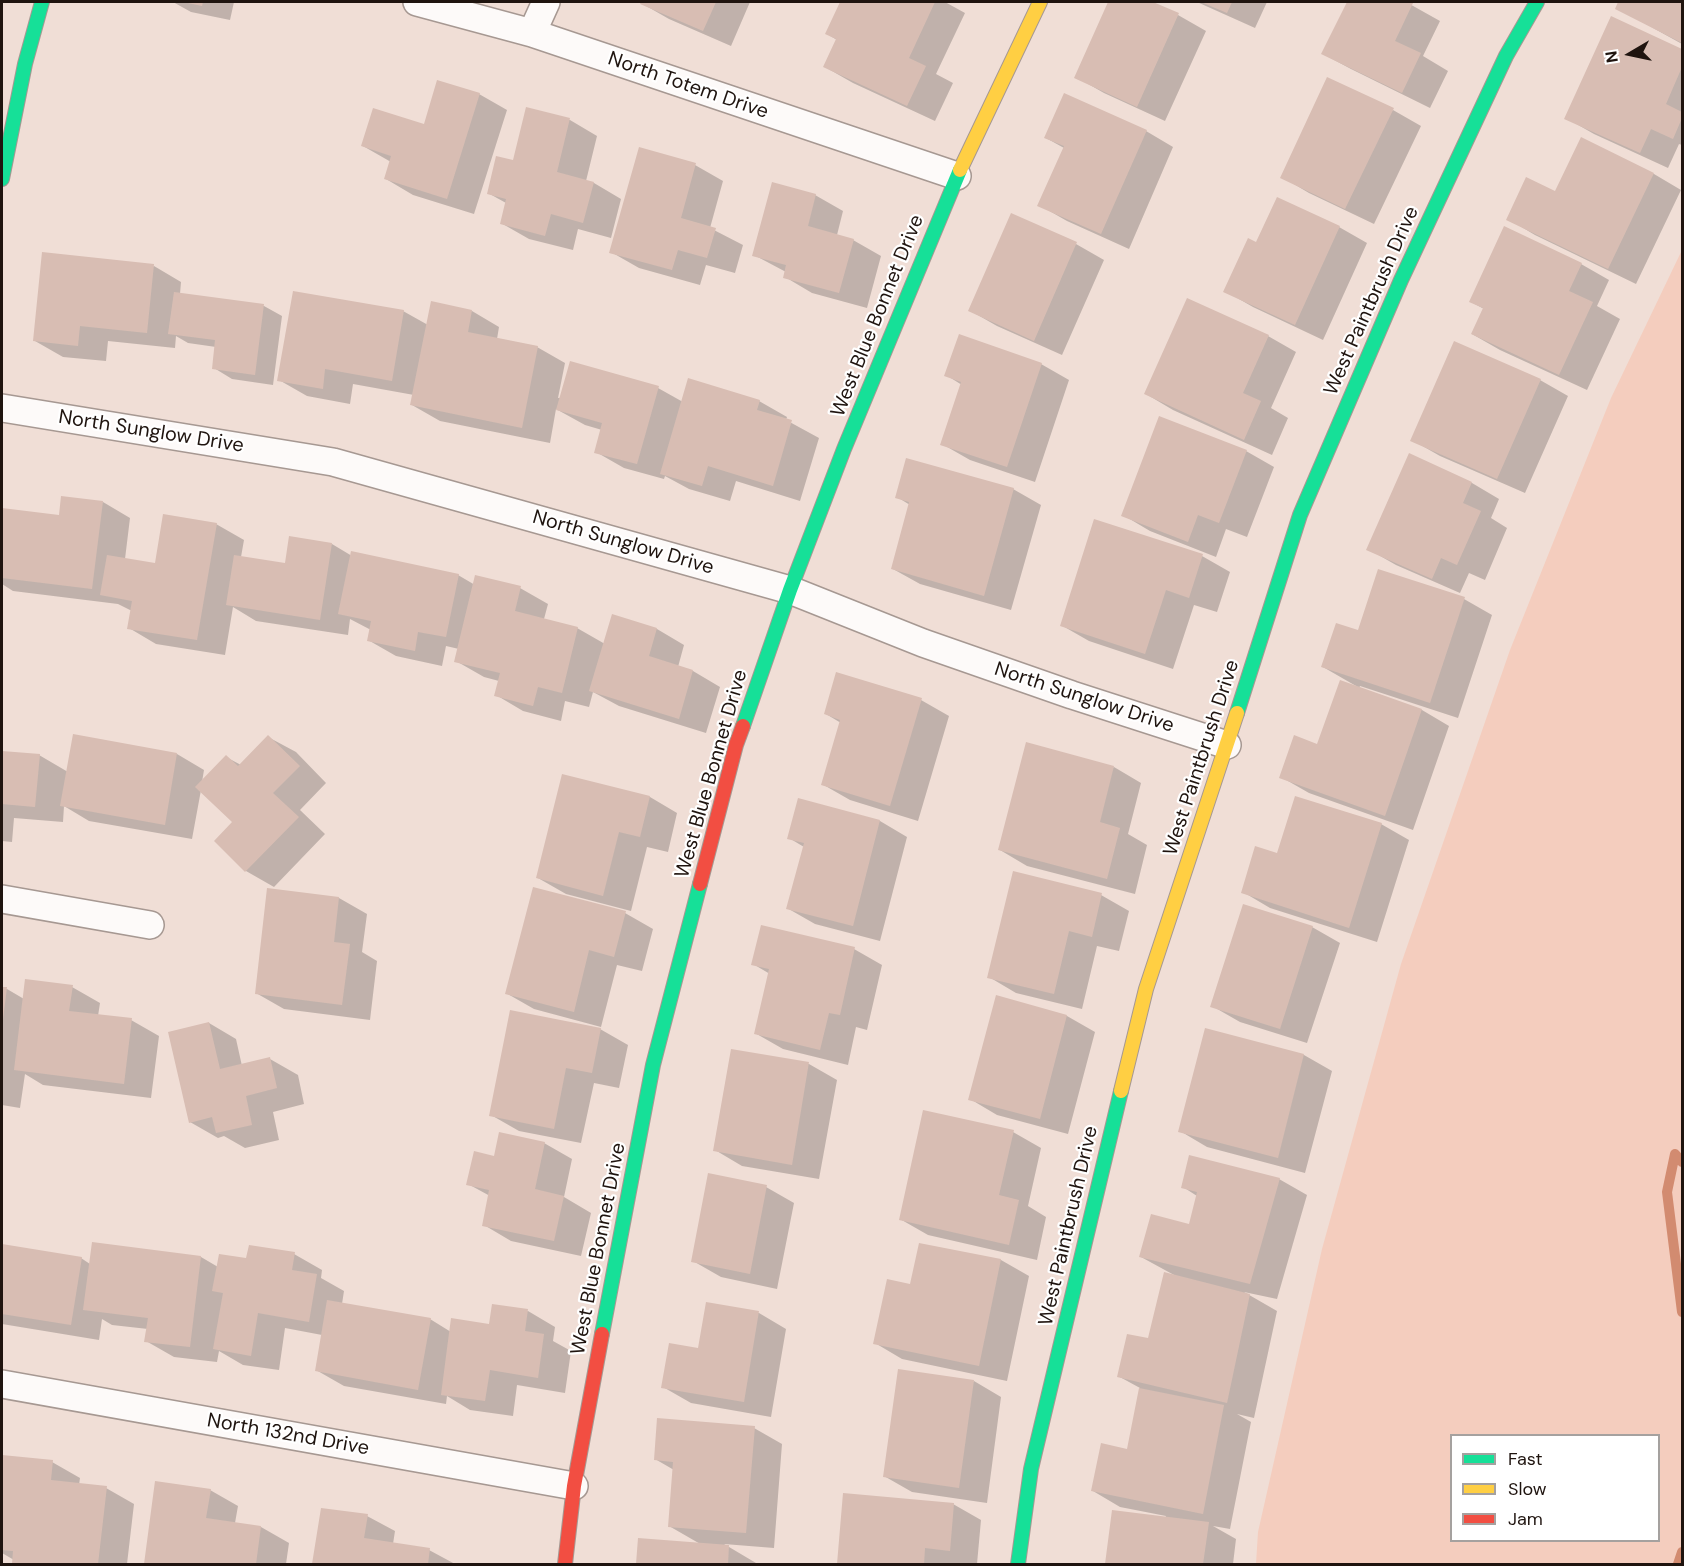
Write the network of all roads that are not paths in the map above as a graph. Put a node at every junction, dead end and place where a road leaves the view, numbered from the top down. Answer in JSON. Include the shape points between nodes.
{"nodes":[{"id":1,"x":42,"y":2,"type":"edge"},
{"id":2,"x":417,"y":2,"type":"edge"},
{"id":3,"x":546,"y":2,"type":"edge"},
{"id":4,"x":1040,"y":2,"type":"edge"},
{"id":5,"x":1537,"y":2,"type":"edge"},
{"id":6,"x":532,"y":33,"type":"junction"},
{"id":7,"x":957,"y":176,"type":"junction"},
{"id":8,"x":2,"y":179,"type":"edge"},
{"id":9,"x":2,"y":408,"type":"edge"},
{"id":10,"x":790,"y":590,"type":"junction"},
{"id":11,"x":1227,"y":745,"type":"junction"},
{"id":12,"x":2,"y":899,"type":"edge"},
{"id":13,"x":150,"y":925,"type":"dead end"},
{"id":14,"x":2,"y":1384,"type":"edge"},
{"id":15,"x":574,"y":1486,"type":"junction"},
{"id":16,"x":565,"y":1564,"type":"edge"},
{"id":17,"x":1018,"y":1564,"type":"edge"}],
"edges":[{"from":1,"to":8,"type":"street"},
{"from":2,"to":6,"type":"street","name":"North Totem Drive"},
{"from":3,"to":6,"type":"street"},
{"from":4,"to":7,"type":"street","name":"West Blue Bonnet Drive"},
{"from":5,"to":11,"type":"street","name":"West Paintbrush Drive","via":[[1506,56],[1401,280],[1300,515]]},
{"from":6,"to":7,"type":"street","name":"North Totem Drive"},
{"from":7,"to":10,"type":"street","name":"West Blue Bonnet Drive"},
{"from":9,"to":10,"type":"street","name":"North Sunglow Drive","via":[[333,462]]},
{"from":10,"to":11,"type":"street","name":"North Sunglow Drive","via":[[923,643]]},
{"from":10,"to":15,"type":"street","name":"West Blue Bonnet Drive","via":[[736,745],[653,1065]]},
{"from":11,"to":17,"type":"street","name":"West Paintbrush Drive","via":[[1146,989],[1031,1469]]},
{"from":12,"to":13,"type":"street"},
{"from":14,"to":15,"type":"street","name":"North 132nd Drive"},
{"from":15,"to":16,"type":"street","name":"West Blue Bonnet Drive"}]}
